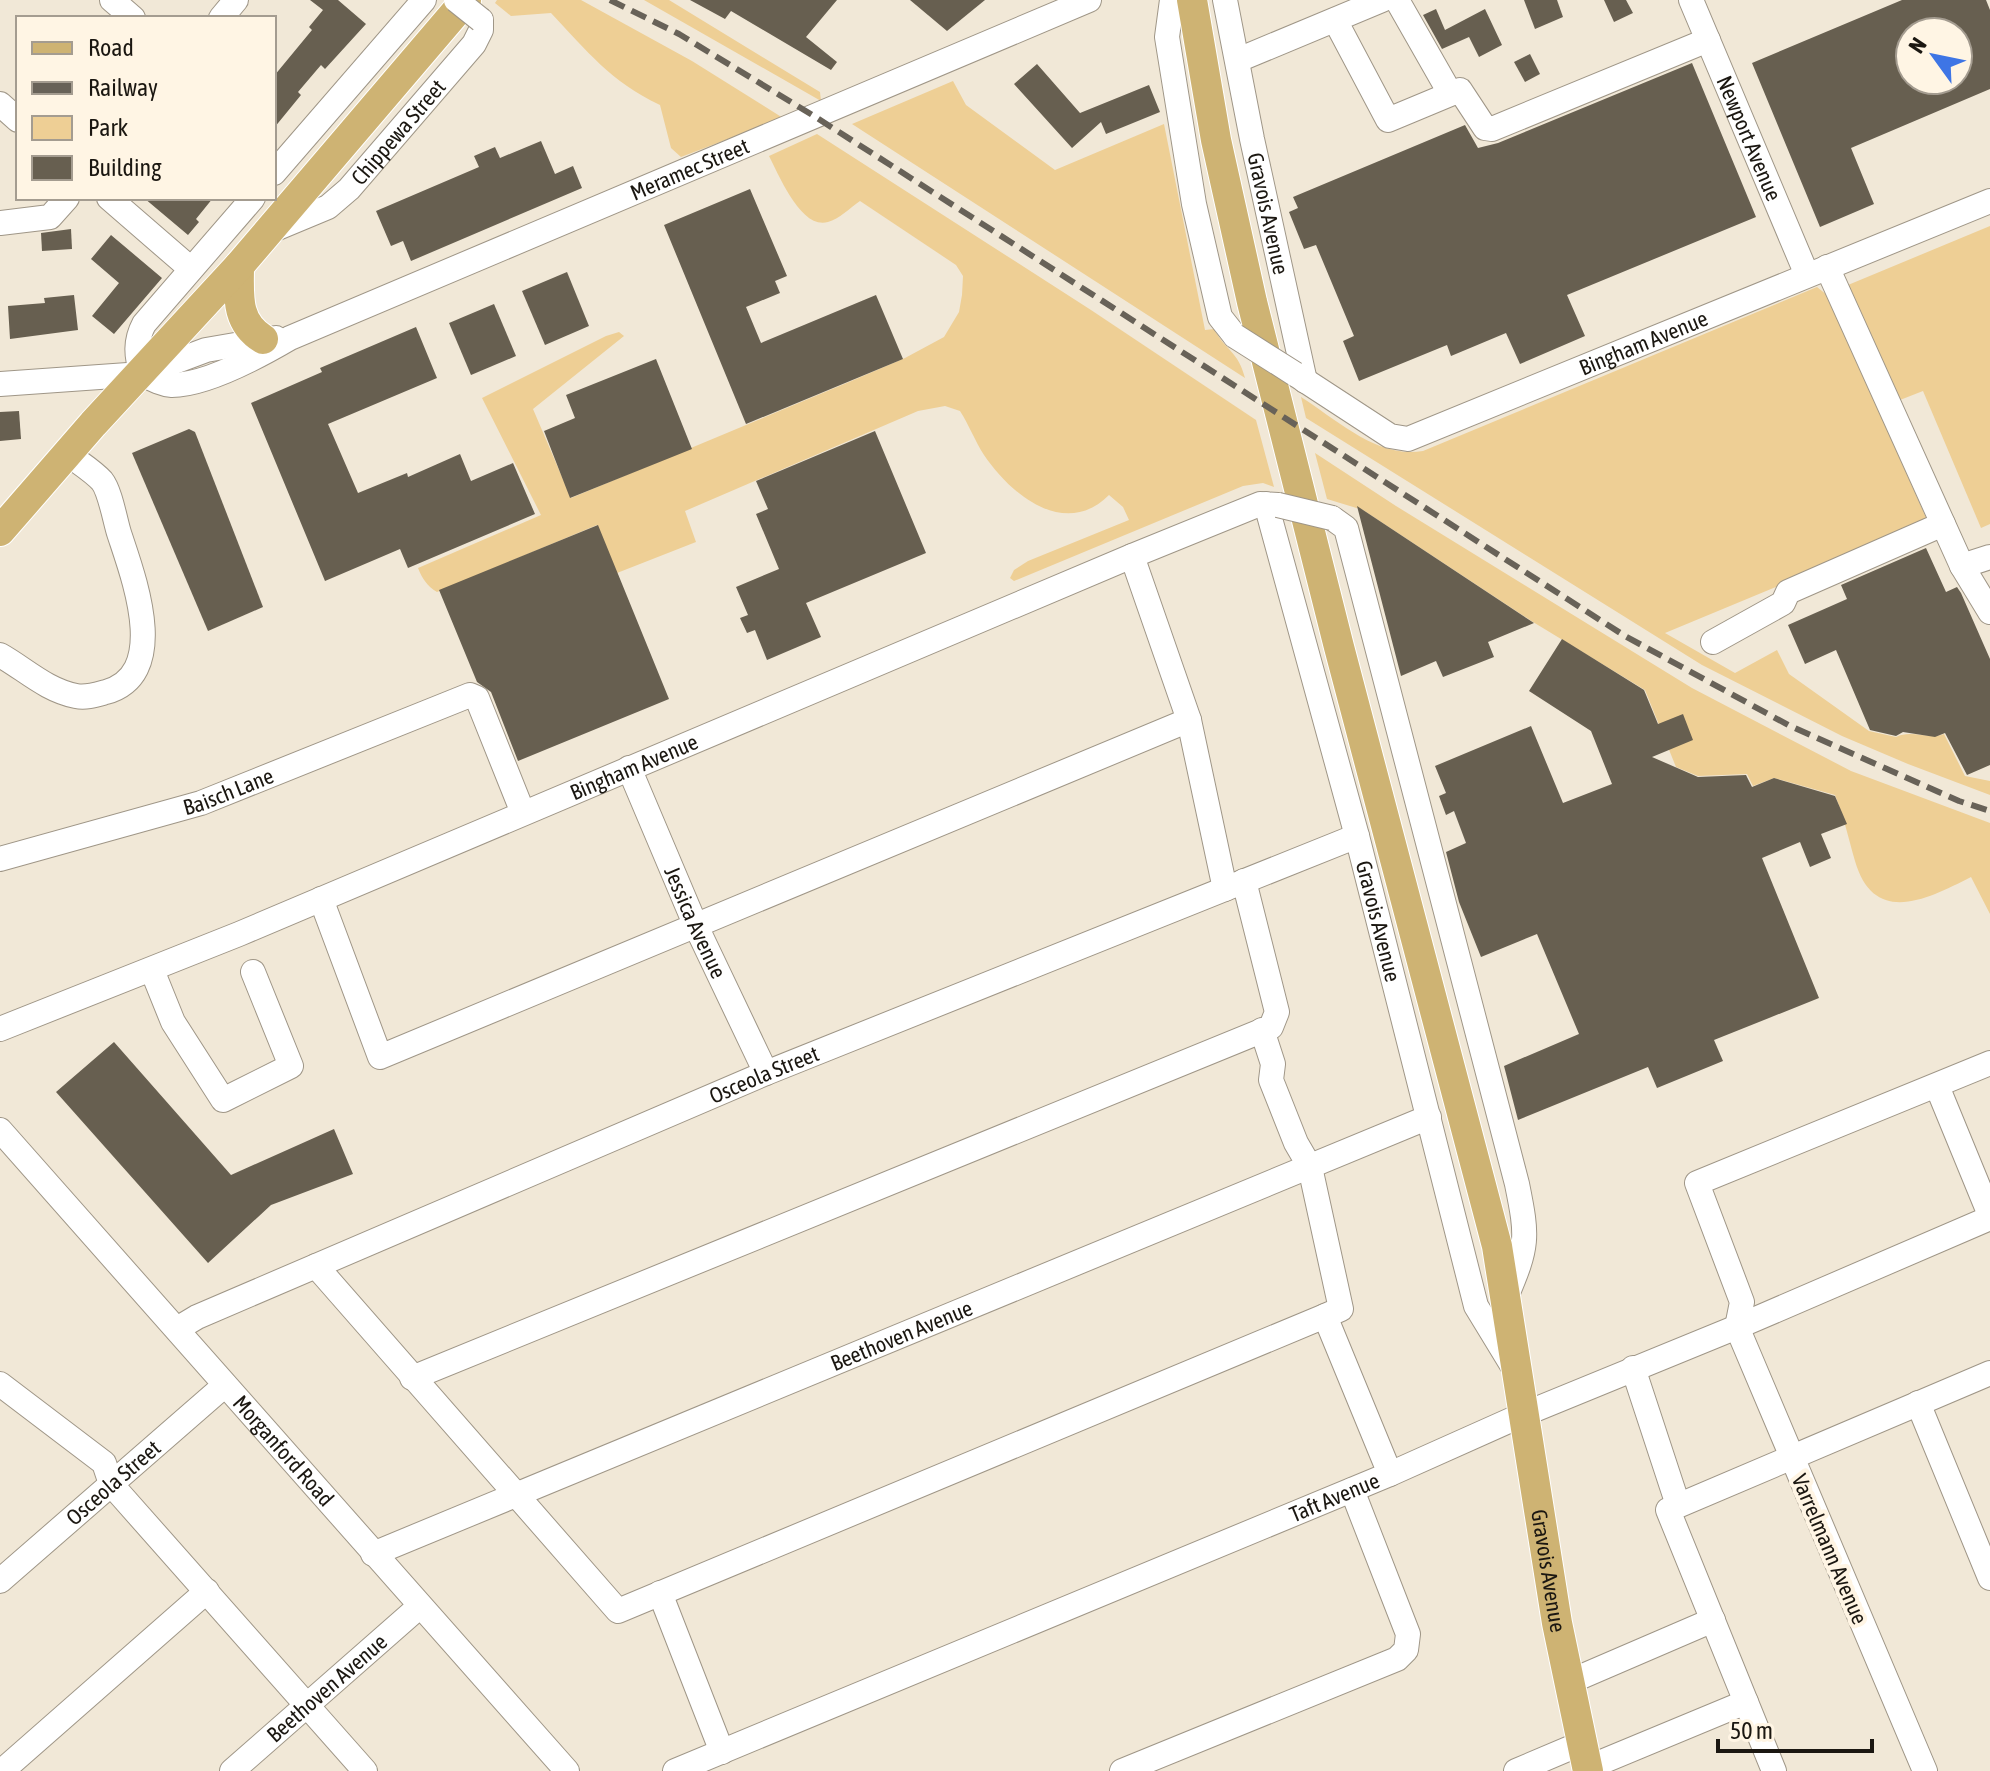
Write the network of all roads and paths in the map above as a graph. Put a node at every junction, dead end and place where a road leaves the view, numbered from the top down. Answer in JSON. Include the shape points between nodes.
{"nodes":[{"id":1,"x":112,"y":0,"type":"edge"},
{"id":2,"x":236,"y":0,"type":"edge"},
{"id":3,"x":424,"y":0,"type":"edge"},
{"id":4,"x":456,"y":0,"type":"edge"},
{"id":5,"x":1089,"y":0,"type":"edge"},
{"id":6,"x":1172,"y":0,"type":"edge"},
{"id":7,"x":1192,"y":0,"type":"edge"},
{"id":8,"x":1225,"y":0,"type":"edge"},
{"id":9,"x":1382,"y":0,"type":"edge"},
{"id":10,"x":1397,"y":0,"type":"edge"},
{"id":11,"x":1691,"y":0,"type":"edge"},
{"id":12,"x":1054,"y":7,"type":"edge"},
{"id":13,"x":473,"y":10,"type":"edge"},
{"id":14,"x":131,"y":16,"type":"edge"},
{"id":15,"x":223,"y":16,"type":"edge"},
{"id":16,"x":1335,"y":20,"type":"junction"},
{"id":17,"x":1708,"y":40,"type":"junction"},
{"id":18,"x":1238,"y":60,"type":"junction"},
{"id":19,"x":1450,"y":93,"type":"junction"},
{"id":20,"x":0,"y":104,"type":"edge"},
{"id":21,"x":16,"y":118,"type":"edge"},
{"id":22,"x":276,"y":171,"type":"edge"},
{"id":23,"x":65,"y":200,"type":"edge"},
{"id":24,"x":111,"y":200,"type":"edge"},
{"id":25,"x":251,"y":200,"type":"edge"},
{"id":26,"x":1990,"y":201,"type":"edge"},
{"id":27,"x":0,"y":223,"type":"edge"},
{"id":28,"x":239,"y":266,"type":"junction"},
{"id":29,"x":191,"y":269,"type":"junction"},
{"id":30,"x":1817,"y":271,"type":"junction"},
{"id":31,"x":276,"y":338,"type":"junction"},
{"id":32,"x":142,"y":374,"type":"junction"},
{"id":33,"x":1300,"y":378,"type":"junction"},
{"id":34,"x":0,"y":384,"type":"edge"},
{"id":35,"x":68,"y":454,"type":"junction"},
{"id":36,"x":1272,"y":504,"type":"junction"},
{"id":37,"x":1943,"y":524,"type":"junction"},
{"id":38,"x":0,"y":531,"type":"edge"},
{"id":39,"x":1132,"y":556,"type":"junction"},
{"id":40,"x":1990,"y":557,"type":"edge"},
{"id":41,"x":1962,"y":566,"type":"junction"},
{"id":42,"x":1990,"y":612,"type":"edge"},
{"id":43,"x":1713,"y":642,"type":"dead end"},
{"id":44,"x":0,"y":655,"type":"edge"},
{"id":45,"x":1189,"y":720,"type":"junction"},
{"id":46,"x":629,"y":768,"type":"junction"},
{"id":47,"x":523,"y":813,"type":"junction"},
{"id":48,"x":1357,"y":836,"type":"junction"},
{"id":49,"x":0,"y":859,"type":"edge"},
{"id":50,"x":1234,"y":885,"type":"junction"},
{"id":51,"x":321,"y":899,"type":"junction"},
{"id":52,"x":695,"y":924,"type":"junction"},
{"id":53,"x":152,"y":970,"type":"junction"},
{"id":54,"x":253,"y":972,"type":"dead end"},
{"id":55,"x":0,"y":1029,"type":"edge"},
{"id":56,"x":1262,"y":1030,"type":"junction"},
{"id":57,"x":1990,"y":1063,"type":"edge"},
{"id":58,"x":766,"y":1073,"type":"junction"},
{"id":59,"x":1937,"y":1086,"type":"junction"},
{"id":60,"x":1429,"y":1117,"type":"junction"},
{"id":61,"x":0,"y":1130,"type":"edge"},
{"id":62,"x":1310,"y":1167,"type":"junction"},
{"id":63,"x":1990,"y":1217,"type":"edge"},
{"id":64,"x":316,"y":1266,"type":"junction"},
{"id":65,"x":1506,"y":1297,"type":"junction"},
{"id":66,"x":1325,"y":1316,"type":"junction"},
{"id":67,"x":1737,"y":1327,"type":"junction"},
{"id":68,"x":177,"y":1329,"type":"junction"},
{"id":69,"x":1633,"y":1368,"type":"junction"},
{"id":70,"x":1515,"y":1370,"type":"junction"},
{"id":71,"x":1990,"y":1373,"type":"edge"},
{"id":72,"x":412,"y":1378,"type":"junction"},
{"id":73,"x":0,"y":1385,"type":"edge"},
{"id":74,"x":225,"y":1385,"type":"junction"},
{"id":75,"x":1918,"y":1403,"type":"junction"},
{"id":76,"x":1522,"y":1415,"type":"junction"},
{"id":77,"x":1790,"y":1457,"type":"junction"},
{"id":78,"x":1390,"y":1474,"type":"junction"},
{"id":79,"x":111,"y":1484,"type":"junction"},
{"id":80,"x":1352,"y":1490,"type":"junction"},
{"id":81,"x":515,"y":1494,"type":"junction"},
{"id":82,"x":1678,"y":1505,"type":"junction"},
{"id":83,"x":373,"y":1554,"type":"junction"},
{"id":84,"x":1990,"y":1578,"type":"edge"},
{"id":85,"x":0,"y":1581,"type":"edge"},
{"id":86,"x":207,"y":1591,"type":"junction"},
{"id":87,"x":660,"y":1593,"type":"junction"},
{"id":88,"x":420,"y":1606,"type":"junction"},
{"id":89,"x":1713,"y":1620,"type":"junction"},
{"id":90,"x":1569,"y":1682,"type":"junction"},
{"id":91,"x":1746,"y":1702,"type":"junction"},
{"id":92,"x":307,"y":1705,"type":"junction"},
{"id":93,"x":722,"y":1752,"type":"junction"},
{"id":94,"x":1585,"y":1760,"type":"edge"},
{"id":95,"x":2,"y":1771,"type":"edge"},
{"id":96,"x":232,"y":1771,"type":"edge"},
{"id":97,"x":365,"y":1771,"type":"edge"},
{"id":98,"x":567,"y":1771,"type":"edge"},
{"id":99,"x":675,"y":1771,"type":"edge"},
{"id":100,"x":1122,"y":1771,"type":"edge"},
{"id":101,"x":1516,"y":1771,"type":"edge"},
{"id":102,"x":1774,"y":1771,"type":"edge"},
{"id":103,"x":1925,"y":1771,"type":"edge"}],
"edges":[{"from":1,"to":14,"type":"street"},
{"from":2,"to":15,"type":"street"},
{"from":3,"to":22,"type":"street"},
{"from":4,"to":13,"type":"street","name":"Chippewa Street","bridge":true},
{"from":5,"to":12,"type":"street","name":"Meramec Street"},
{"from":6,"to":33,"type":"street","bridge":true,"via":[[1167,37],[1194,204],[1220,317],[1235,336]]},
{"from":7,"to":65,"type":"main road","name":"Gravois Avenue","via":[[1252,302]]},
{"from":8,"to":18,"type":"street","name":"Gravois Avenue"},
{"from":9,"to":16,"type":"street"},
{"from":10,"to":19,"type":"street"},
{"from":11,"to":17,"type":"street","name":"Newport Avenue"},
{"from":12,"to":31,"type":"street","name":"Meramec Street"},
{"from":13,"to":28,"type":"main road","name":"Chippewa Street"},
{"from":16,"to":18,"type":"street"},
{"from":16,"to":19,"type":"street","via":[[1388,120]]},
{"from":17,"to":19,"type":"street","via":[[1492,129],[1479,123],[1460,90]]},
{"from":17,"to":30,"type":"street","name":"Newport Avenue"},
{"from":18,"to":33,"type":"street","name":"Gravois Avenue"},
{"from":20,"to":21,"type":"street"},
{"from":23,"to":27,"type":"street","via":[[50,217]]},
{"from":24,"to":29,"type":"street"},
{"from":25,"to":29,"type":"street"},
{"from":26,"to":30,"type":"street","name":"Bingham Avenue"},
{"from":28,"to":31,"type":"main road","via":[[246,324]]},
{"from":28,"to":32,"type":"main road","name":"Chippewa Street"},
{"from":29,"to":32,"type":"street","via":[[138,335]]},
{"from":30,"to":33,"type":"street","name":"Bingham Avenue","via":[[1408,439],[1390,436]]},
{"from":30,"to":37,"type":"street","name":"Newport Avenue"},
{"from":31,"to":32,"type":"street","name":"Meramec Street","via":[[206,350]]},
{"from":32,"to":34,"type":"street","name":"Meramec Street"},
{"from":32,"to":35,"type":"main road","name":"Chippewa Street"},
{"from":35,"to":38,"type":"main road","name":"Chippewa Street"},
{"from":35,"to":44,"type":"street","via":[[103,482],[136,583],[142,655],[118,688],[86,697],[39,682]]},
{"from":36,"to":39,"type":"street","name":"Bingham Avenue"},
{"from":36,"to":48,"type":"street","name":"Gravois Avenue"},
{"from":36,"to":65,"type":"street","name":"Gravois Avenue","bridge":true,"via":[[1332,518],[1346,528],[1517,1184],[1526,1231]]},
{"from":37,"to":41,"type":"street","name":"Newport Avenue"},
{"from":37,"to":43,"type":"street","via":[[1788,592],[1783,603]]},
{"from":39,"to":45,"type":"street"},
{"from":39,"to":46,"type":"street","name":"Bingham Avenue"},
{"from":40,"to":41,"type":"street"},
{"from":41,"to":42,"type":"street","name":"Newport Avenue"},
{"from":45,"to":50,"type":"street"},
{"from":45,"to":52,"type":"street"},
{"from":46,"to":47,"type":"street","name":"Bingham Avenue"},
{"from":46,"to":52,"type":"street","name":"Jessica Avenue"},
{"from":47,"to":49,"type":"street","name":"Baisch Lane","via":[[477,698],[470,695],[201,803]]},
{"from":47,"to":51,"type":"street","name":"Bingham Avenue"},
{"from":48,"to":50,"type":"street","name":"Osceola Street"},
{"from":48,"to":60,"type":"street","name":"Gravois Avenue"},
{"from":50,"to":56,"type":"street","via":[[1277,1012],[1271,1027]]},
{"from":50,"to":58,"type":"street","name":"Osceola Street"},
{"from":51,"to":52,"type":"street","via":[[380,1057]]},
{"from":51,"to":53,"type":"street","name":"Bingham Avenue"},
{"from":52,"to":58,"type":"street","name":"Jessica Avenue"},
{"from":53,"to":54,"type":"street","via":[[173,1022],[223,1100],[291,1066]]},
{"from":53,"to":55,"type":"street","name":"Bingham Avenue"},
{"from":56,"to":62,"type":"street","via":[[1273,1064],[1271,1080]]},
{"from":56,"to":72,"type":"street"},
{"from":57,"to":59,"type":"street"},
{"from":58,"to":64,"type":"street","name":"Osceola Street"},
{"from":59,"to":63,"type":"street"},
{"from":59,"to":67,"type":"street","via":[[1697,1183],[1742,1302]]},
{"from":60,"to":62,"type":"street","name":"Beethoven Avenue"},
{"from":60,"to":70,"type":"street","name":"Gravois Avenue","via":[[1476,1306]]},
{"from":61,"to":68,"type":"street","name":"Morganford Road"},
{"from":62,"to":66,"type":"street","via":[[1341,1309]]},
{"from":62,"to":81,"type":"street","name":"Beethoven Avenue"},
{"from":63,"to":67,"type":"street","name":"Taft Avenue"},
{"from":64,"to":68,"type":"street","name":"Osceola Street"},
{"from":64,"to":72,"type":"street"},
{"from":65,"to":70,"type":"main road","name":"Gravois Avenue"},
{"from":66,"to":78,"type":"street"},
{"from":66,"to":87,"type":"street"},
{"from":67,"to":69,"type":"street","name":"Taft Avenue"},
{"from":67,"to":77,"type":"street","name":"Varrelmann Avenue"},
{"from":68,"to":74,"type":"street","name":"Morganford Road"},
{"from":69,"to":76,"type":"street","name":"Taft Avenue"},
{"from":69,"to":82,"type":"street"},
{"from":70,"to":76,"type":"main road","name":"Gravois Avenue"},
{"from":71,"to":75,"type":"street"},
{"from":72,"to":81,"type":"street"},
{"from":73,"to":79,"type":"street","via":[[104,1463]]},
{"from":74,"to":79,"type":"street","name":"Osceola Street"},
{"from":74,"to":83,"type":"street","name":"Morganford Road"},
{"from":75,"to":77,"type":"street"},
{"from":75,"to":84,"type":"street"},
{"from":76,"to":78,"type":"street","name":"Taft Avenue"},
{"from":76,"to":90,"type":"main road","name":"Gravois Avenue"},
{"from":77,"to":82,"type":"street"},
{"from":77,"to":103,"type":"street","name":"Varrelmann Avenue"},
{"from":78,"to":80,"type":"street","name":"Taft Avenue"},
{"from":79,"to":85,"type":"street","name":"Osceola Street"},
{"from":79,"to":86,"type":"street"},
{"from":80,"to":93,"type":"street","name":"Taft Avenue"},
{"from":80,"to":100,"type":"street","via":[[1408,1634],[1406,1650],[1397,1659]]},
{"from":81,"to":83,"type":"street","name":"Beethoven Avenue"},
{"from":81,"to":87,"type":"street","via":[[618,1611]]},
{"from":82,"to":89,"type":"street","via":[[1668,1510]]},
{"from":83,"to":88,"type":"street","name":"Morganford Road"},
{"from":86,"to":92,"type":"street"},
{"from":86,"to":95,"type":"street"},
{"from":87,"to":93,"type":"street"},
{"from":88,"to":92,"type":"street","name":"Beethoven Avenue"},
{"from":88,"to":98,"type":"street","name":"Morganford Road"},
{"from":89,"to":90,"type":"street"},
{"from":89,"to":91,"type":"street"},
{"from":90,"to":94,"type":"main road","name":"Gravois Avenue"},
{"from":91,"to":94,"type":"street"},
{"from":91,"to":102,"type":"street"},
{"from":92,"to":96,"type":"street","name":"Beethoven Avenue"},
{"from":92,"to":97,"type":"street"},
{"from":93,"to":99,"type":"street","name":"Taft Avenue"},
{"from":94,"to":101,"type":"street"}]}
